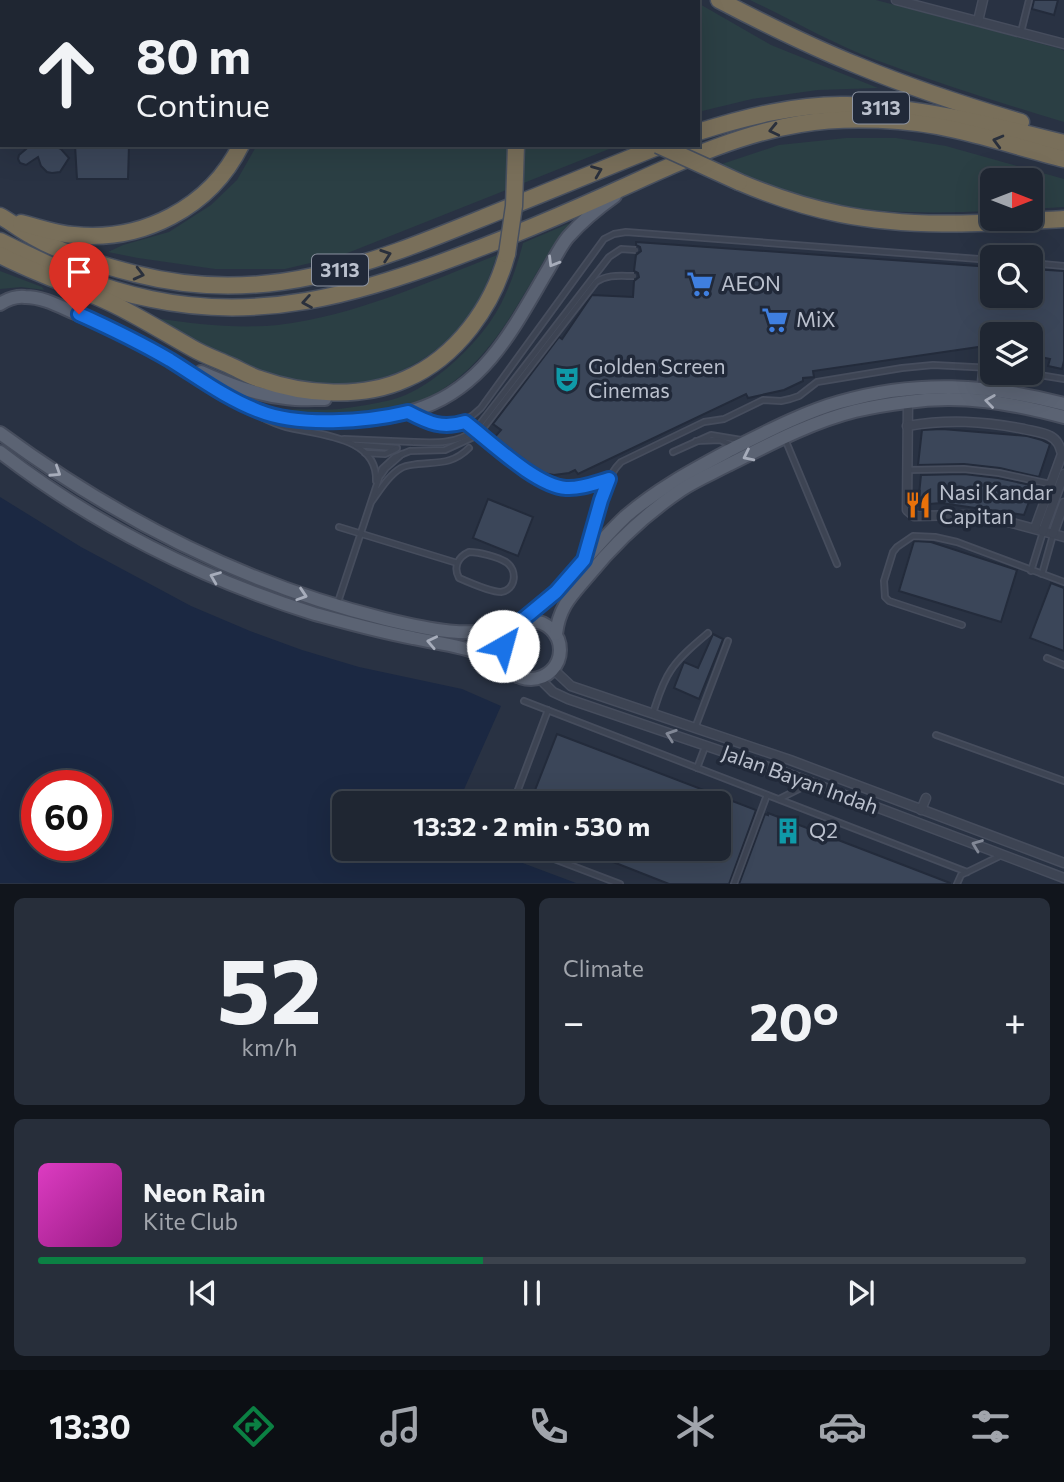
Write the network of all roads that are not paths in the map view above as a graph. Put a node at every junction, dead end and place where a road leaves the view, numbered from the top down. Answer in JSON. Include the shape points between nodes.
{"nodes":[{"id":1,"x":719,"y":0,"type":"edge"},
{"id":2,"x":896,"y":0,"type":"edge"},
{"id":3,"x":936,"y":0,"type":"edge"},
{"id":4,"x":983,"y":0,"type":"edge"},
{"id":5,"x":1029,"y":0,"type":"edge"},
{"id":6,"x":934,"y":10,"type":"junction"},
{"id":7,"x":978,"y":21,"type":"junction"},
{"id":8,"x":1021,"y":33,"type":"junction"},
{"id":9,"x":1064,"y":44,"type":"edge"},
{"id":10,"x":700,"y":131,"type":"edge"},
{"id":11,"x":1064,"y":136,"type":"edge"},
{"id":12,"x":1064,"y":143,"type":"edge"},
{"id":13,"x":240,"y":147,"type":"edge"},
{"id":14,"x":516,"y":147,"type":"edge"},
{"id":15,"x":655,"y":147,"type":"edge"},
{"id":16,"x":664,"y":147,"type":"edge"},
{"id":17,"x":1064,"y":159,"type":"edge"},
{"id":18,"x":636,"y":182,"type":"junction"},
{"id":19,"x":4,"y":218,"type":"edge"},
{"id":20,"x":1064,"y":219,"type":"edge"},
{"id":21,"x":1043,"y":220,"type":"edge"},
{"id":22,"x":980,"y":224,"type":"edge"},
{"id":23,"x":1043,"y":228,"type":"edge"},
{"id":24,"x":1064,"y":228,"type":"edge"},
{"id":25,"x":0,"y":241,"type":"edge"},
{"id":26,"x":636,"y":250,"type":"dead end"},
{"id":27,"x":0,"y":256,"type":"edge"},
{"id":28,"x":980,"y":259,"type":"edge"},
{"id":29,"x":1043,"y":264,"type":"edge"},
{"id":30,"x":1064,"y":266,"type":"edge"},
{"id":31,"x":634,"y":276,"type":"dead end"},
{"id":32,"x":0,"y":303,"type":"edge"},
{"id":33,"x":168,"y":359,"type":"junction"},
{"id":34,"x":980,"y":367,"type":"edge"},
{"id":35,"x":1043,"y":376,"type":"edge"},
{"id":36,"x":1063,"y":379,"type":"edge"},
{"id":37,"x":398,"y":382,"type":"junction"},
{"id":38,"x":980,"y":385,"type":"edge"},
{"id":39,"x":980,"y":388,"type":"junction"},
{"id":40,"x":238,"y":401,"type":"junction"},
{"id":41,"x":908,"y":401,"type":"junction"},
{"id":42,"x":408,"y":412,"type":"junction"},
{"id":43,"x":1062,"y":415,"type":"edge"},
{"id":44,"x":465,"y":422,"type":"junction"},
{"id":45,"x":907,"y":426,"type":"junction"},
{"id":46,"x":0,"y":433,"type":"edge"},
{"id":47,"x":339,"y":438,"type":"junction"},
{"id":48,"x":785,"y":439,"type":"junction"},
{"id":49,"x":695,"y":441,"type":"junction"},
{"id":50,"x":405,"y":442,"type":"junction"},
{"id":51,"x":742,"y":444,"type":"junction"},
{"id":52,"x":353,"y":445,"type":"junction"},
{"id":53,"x":397,"y":448,"type":"junction"},
{"id":54,"x":469,"y":448,"type":"dead end"},
{"id":55,"x":0,"y":452,"type":"edge"},
{"id":56,"x":673,"y":452,"type":"dead end"},
{"id":57,"x":365,"y":453,"type":"junction"},
{"id":58,"x":907,"y":470,"type":"junction"},
{"id":59,"x":1064,"y":474,"type":"edge"},
{"id":60,"x":609,"y":479,"type":"junction"},
{"id":61,"x":1050,"y":484,"type":"junction"},
{"id":62,"x":375,"y":485,"type":"junction"},
{"id":63,"x":1064,"y":503,"type":"edge"},
{"id":64,"x":369,"y":505,"type":"junction"},
{"id":65,"x":339,"y":527,"type":"dead end"},
{"id":66,"x":1039,"y":530,"type":"junction"},
{"id":67,"x":360,"y":533,"type":"junction"},
{"id":68,"x":1053,"y":534,"type":"junction"},
{"id":69,"x":1064,"y":537,"type":"edge"},
{"id":70,"x":584,"y":560,"type":"junction"},
{"id":71,"x":457,"y":563,"type":"junction"},
{"id":72,"x":836,"y":564,"type":"dead end"},
{"id":73,"x":1031,"y":571,"type":"junction"},
{"id":74,"x":1042,"y":574,"type":"junction"},
{"id":75,"x":1064,"y":582,"type":"edge"},
{"id":76,"x":337,"y":606,"type":"junction"},
{"id":77,"x":517,"y":625,"type":"junction"},
{"id":78,"x":962,"y":625,"type":"dead end"},
{"id":79,"x":708,"y":633,"type":"dead end"},
{"id":80,"x":556,"y":634,"type":"junction"},
{"id":81,"x":728,"y":642,"type":"dead end"},
{"id":82,"x":1047,"y":658,"type":"dead end"},
{"id":83,"x":1064,"y":665,"type":"edge"},
{"id":84,"x":553,"y":669,"type":"junction"},
{"id":85,"x":517,"y":676,"type":"junction"},
{"id":86,"x":539,"y":678,"type":"junction"},
{"id":87,"x":524,"y":701,"type":"dead end"},
{"id":88,"x":548,"y":710,"type":"junction"},
{"id":89,"x":653,"y":714,"type":"junction"},
{"id":90,"x":695,"y":728,"type":"junction"},
{"id":91,"x":936,"y":736,"type":"dead end"},
{"id":92,"x":705,"y":747,"type":"junction"},
{"id":93,"x":696,"y":768,"type":"junction"},
{"id":94,"x":1064,"y":781,"type":"edge"},
{"id":95,"x":812,"y":783,"type":"junction"},
{"id":96,"x":518,"y":791,"type":"edge"},
{"id":97,"x":767,"y":795,"type":"junction"},
{"id":98,"x":926,"y":798,"type":"dead end"},
{"id":99,"x":779,"y":799,"type":"junction"},
{"id":100,"x":921,"y":810,"type":"junction"},
{"id":101,"x":1003,"y":855,"type":"junction"},
{"id":102,"x":560,"y":861,"type":"edge"},
{"id":103,"x":1064,"y":863,"type":"edge"},
{"id":104,"x":967,"y":872,"type":"junction"},
{"id":105,"x":730,"y":874,"type":"dead end"},
{"id":106,"x":736,"y":876,"type":"junction"},
{"id":107,"x":1064,"y":878,"type":"edge"},
{"id":108,"x":620,"y":884,"type":"edge"},
{"id":109,"x":734,"y":884,"type":"edge"},
{"id":110,"x":957,"y":884,"type":"edge"}],
"edges":[{"from":1,"to":11,"type":"highway","via":[[858,66]]},
{"from":2,"to":6,"type":"street"},
{"from":3,"to":6,"type":"lane"},
{"from":4,"to":7,"type":"street"},
{"from":5,"to":8,"type":"lane"},
{"from":6,"to":7,"type":"street"},
{"from":7,"to":8,"type":"street"},
{"from":8,"to":9,"type":"street"},
{"from":10,"to":12,"type":"highway","number":"3113","via":[[775,112],[847,104],[984,123]]},
{"from":13,"to":19,"type":"highway","via":[[201,196],[147,228],[72,235]]},
{"from":14,"to":37,"type":"highway","bridge":true,"via":[[507,254],[490,298],[453,346],[426,368]]},
{"from":19,"to":15,"type":"highway","number":"3113","one_way":true,"via":[[51,246],[137,274],[201,285],[270,284],[333,272],[405,248]]},
{"from":16,"to":22,"type":"highway","bridge":true,"via":[[796,204],[843,215]]},
{"from":17,"to":18,"type":"highway","number":"3113","one_way":true,"via":[[954,130],[890,121],[827,121],[751,135]]},
{"from":18,"to":25,"type":"highway","number":"3113","one_way":true,"via":[[416,272],[291,304],[231,307],[152,299],[85,281]]},
{"from":18,"to":42,"type":"main road","one_way":true,"via":[[592,212],[566,239],[511,331],[480,371],[444,397]]},
{"from":20,"to":21,"type":"highway"},
{"from":23,"to":24,"type":"highway"},
{"from":26,"to":50,"type":"lane","bridge":true,"via":[[621,249],[609,257],[470,434],[449,442]]},
{"from":27,"to":37,"type":"highway","via":[[105,300],[258,379],[307,391],[369,390]]},
{"from":28,"to":44,"type":"lane","via":[[614,234],[604,239],[481,408]]},
{"from":29,"to":30,"type":"lane"},
{"from":31,"to":62,"type":"lane","bridge":true,"via":[[611,276],[596,282],[478,435],[445,450],[403,453],[385,465]]},
{"from":32,"to":33,"type":"main road","via":[[24,296],[49,302]]},
{"from":33,"to":37,"type":"main road","via":[[239,388],[287,398],[354,396]]},
{"from":33,"to":40,"type":"main road"},
{"from":34,"to":60,"type":"lane","via":[[933,365],[817,382],[799,396],[762,400],[723,419],[704,422],[621,461]]},
{"from":35,"to":36,"type":"lane"},
{"from":38,"to":39,"type":"lane"},
{"from":39,"to":43,"type":"main road","via":[[1006,391]]},
{"from":39,"to":51,"type":"main road","via":[[885,391],[837,403]]},
{"from":40,"to":42,"type":"main road","via":[[269,414],[309,420],[361,420]]},
{"from":40,"to":47,"type":"lane","via":[[285,427]]},
{"from":43,"to":41,"type":"main road","one_way":true,"via":[[975,400]]},
{"from":41,"to":45,"type":"street"},
{"from":41,"to":48,"type":"main road","via":[[854,411]]},
{"from":42,"to":44,"type":"lane","via":[[439,425]]},
{"from":44,"to":60,"type":"lane","via":[[537,479],[553,486],[580,488]]},
{"from":45,"to":58,"type":"street"},
{"from":45,"to":61,"type":"street","via":[[996,423],[1052,437],[1062,454]]},
{"from":46,"to":76,"type":"main road","one_way":true,"via":[[170,540],[252,577]]},
{"from":47,"to":50,"type":"lane"},
{"from":47,"to":52,"type":"lane"},
{"from":48,"to":72,"type":"lane"},
{"from":48,"to":80,"type":"main road","one_way":true,"via":[[684,488],[650,514],[608,552],[566,603]]},
{"from":49,"to":51,"type":"lane"},
{"from":49,"to":51,"type":"lane","via":[[716,435]]},
{"from":49,"to":56,"type":"lane"},
{"from":50,"to":53,"type":"lane"},
{"from":51,"to":70,"type":"main road","via":[[662,488],[627,515]]},
{"from":52,"to":53,"type":"lane"},
{"from":52,"to":57,"type":"lane"},
{"from":53,"to":57,"type":"lane","via":[[385,454]]},
{"from":54,"to":64,"type":"lane","via":[[453,460],[401,468]]},
{"from":85,"to":55,"type":"main road","one_way":true,"via":[[468,650],[318,614],[207,574],[66,499]]},
{"from":57,"to":62,"type":"lane","via":[[373,462]]},
{"from":58,"to":61,"type":"lane","via":[[964,468]]},
{"from":58,"to":66,"type":"street","via":[[908,510],[914,516],[990,517]]},
{"from":59,"to":66,"type":"street"},
{"from":60,"to":70,"type":"lane"},
{"from":61,"to":66,"type":"street"},
{"from":62,"to":64,"type":"lane"},
{"from":63,"to":68,"type":"street"},
{"from":64,"to":67,"type":"lane"},
{"from":65,"to":67,"type":"lane"},
{"from":66,"to":68,"type":"street"},
{"from":66,"to":73,"type":"lane"},
{"from":67,"to":71,"type":"lane"},
{"from":67,"to":76,"type":"lane"},
{"from":68,"to":69,"type":"street"},
{"from":68,"to":74,"type":"lane"},
{"from":70,"to":77,"type":"main road"},
{"from":71,"to":71,"type":"lane","via":[[464,554],[477,552],[507,562],[514,582],[501,592],[462,580],[456,575]]},
{"from":73,"to":74,"type":"lane"},
{"from":73,"to":78,"type":"lane","via":[[935,537],[913,536],[897,547],[884,581],[889,601]]},
{"from":74,"to":75,"type":"lane"},
{"from":76,"to":77,"type":"main road","via":[[432,630],[486,631]]},
{"from":77,"to":80,"type":"main road","via":[[534,621]]},
{"from":77,"to":85,"type":"main road","via":[[505,638],[503,655]]},
{"from":79,"to":89,"type":"lane","via":[[670,670]]},
{"from":80,"to":84,"type":"main road","via":[[560,652]]},
{"from":81,"to":90,"type":"lane"},
{"from":82,"to":83,"type":"lane"},
{"from":84,"to":86,"type":"main road"},
{"from":84,"to":89,"type":"street","name":"Jalan Bayan Indah","via":[[571,686]]},
{"from":85,"to":86,"type":"main road"},
{"from":92,"to":86,"type":"street","name":"Jalan Bayan Indah","one_way":true,"via":[[568,699]]},
{"from":87,"to":88,"type":"lane"},
{"from":88,"to":93,"type":"lane"},
{"from":88,"to":96,"type":"lane"},
{"from":89,"to":90,"type":"street","name":"Jalan Bayan Indah"},
{"from":90,"to":100,"type":"street","name":"Jalan Bayan Indah"},
{"from":91,"to":94,"type":"lane"},
{"from":92,"to":93,"type":"lane"},
{"from":92,"to":95,"type":"street","name":"Jalan Bayan Indah"},
{"from":93,"to":97,"type":"lane"},
{"from":95,"to":99,"type":"lane"},
{"from":101,"to":95,"type":"street","name":"Jalan Bayan Indah","one_way":true},
{"from":97,"to":99,"type":"lane"},
{"from":97,"to":106,"type":"lane"},
{"from":98,"to":100,"type":"street"},
{"from":99,"to":104,"type":"lane"},
{"from":100,"to":103,"type":"street","name":"Jalan Bayan Indah"},
{"from":101,"to":104,"type":"lane"},
{"from":101,"to":107,"type":"street","name":"Jalan Bayan Indah"},
{"from":102,"to":108,"type":"lane"},
{"from":104,"to":110,"type":"lane"},
{"from":105,"to":106,"type":"lane"},
{"from":106,"to":109,"type":"lane"}]}
